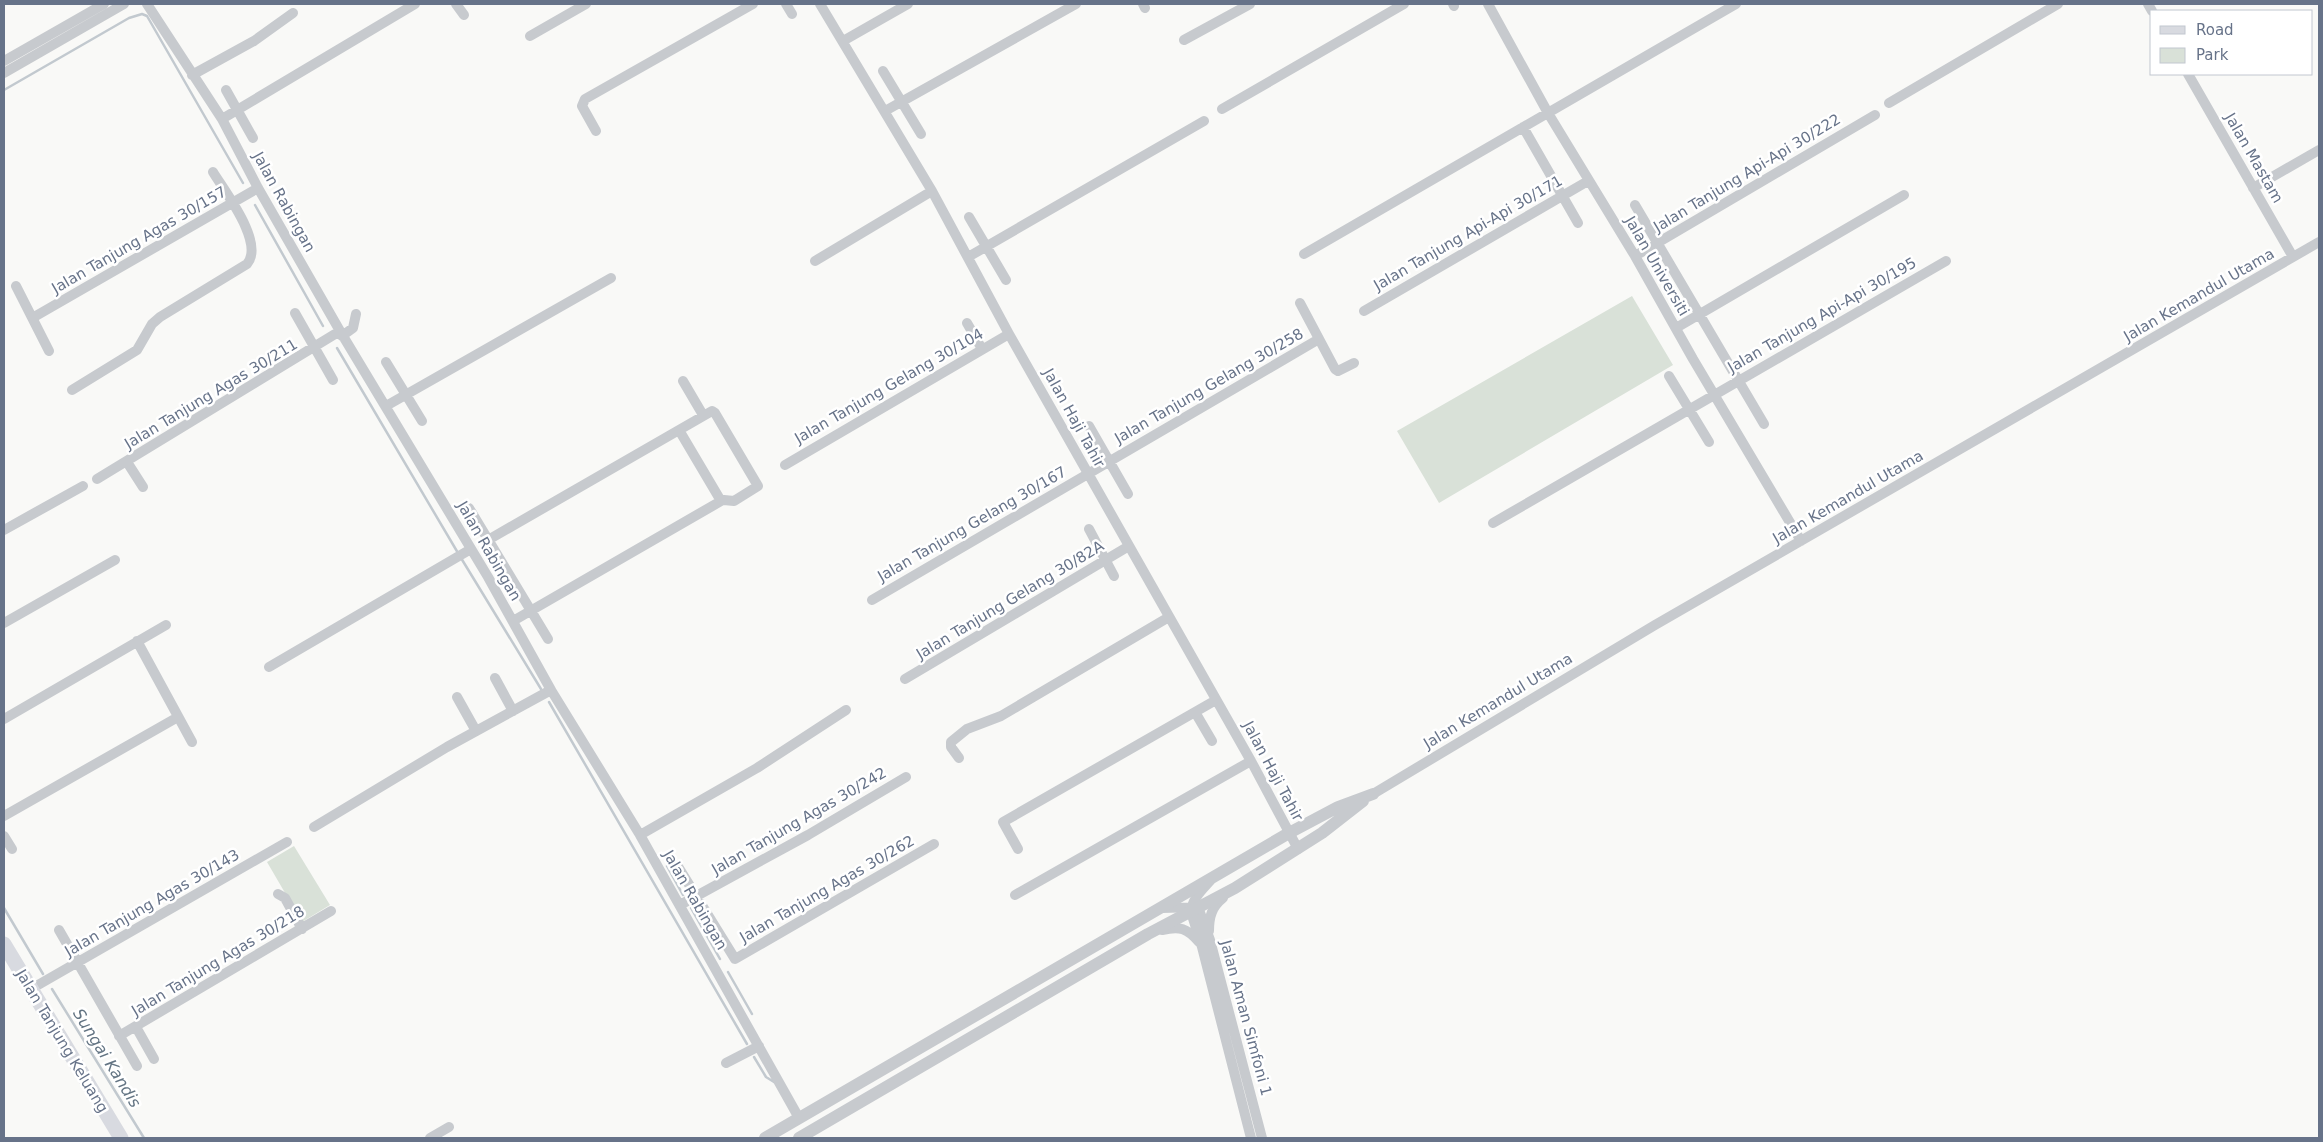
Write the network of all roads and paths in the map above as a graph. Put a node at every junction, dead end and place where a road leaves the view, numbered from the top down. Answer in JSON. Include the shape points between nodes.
{"nodes":[{"id":1,"x":104,"y":4,"type":"edge"},
{"id":2,"x":124,"y":4,"type":"edge"},
{"id":3,"x":147,"y":4,"type":"edge"},
{"id":4,"x":415,"y":4,"type":"edge"},
{"id":5,"x":456,"y":4,"type":"edge"},
{"id":6,"x":586,"y":4,"type":"edge"},
{"id":7,"x":753,"y":4,"type":"edge"},
{"id":8,"x":786,"y":4,"type":"edge"},
{"id":9,"x":820,"y":4,"type":"edge"},
{"id":10,"x":908,"y":4,"type":"edge"},
{"id":11,"x":1076,"y":4,"type":"edge"},
{"id":12,"x":1250,"y":4,"type":"edge"},
{"id":13,"x":1404,"y":4,"type":"edge"},
{"id":14,"x":1488,"y":4,"type":"edge"},
{"id":15,"x":1736,"y":4,"type":"edge"},
{"id":16,"x":2058,"y":4,"type":"edge"},
{"id":17,"x":293,"y":13,"type":"dead end"},
{"id":18,"x":792,"y":14,"type":"dead end"},
{"id":19,"x":464,"y":15,"type":"dead end"},
{"id":20,"x":530,"y":36,"type":"dead end"},
{"id":21,"x":1184,"y":40,"type":"dead end"},
{"id":22,"x":843,"y":41,"type":"junction"},
{"id":23,"x":4,"y":62,"type":"edge"},
{"id":24,"x":883,"y":71,"type":"dead end"},
{"id":25,"x":4,"y":73,"type":"edge"},
{"id":26,"x":192,"y":75,"type":"junction"},
{"id":27,"x":2189,"y":75,"type":"edge"},
{"id":28,"x":226,"y":90,"type":"dead end"},
{"id":29,"x":902,"y":102,"type":"junction"},
{"id":30,"x":1889,"y":103,"type":"dead end"},
{"id":31,"x":1222,"y":109,"type":"dead end"},
{"id":32,"x":238,"y":110,"type":"junction"},
{"id":33,"x":885,"y":111,"type":"junction"},
{"id":34,"x":1548,"y":113,"type":"junction"},
{"id":35,"x":1875,"y":115,"type":"dead end"},
{"id":36,"x":222,"y":119,"type":"junction"},
{"id":37,"x":1204,"y":121,"type":"dead end"},
{"id":38,"x":1523,"y":127,"type":"junction"},
{"id":39,"x":596,"y":132,"type":"dead end"},
{"id":40,"x":921,"y":134,"type":"dead end"},
{"id":41,"x":253,"y":138,"type":"dead end"},
{"id":42,"x":2319,"y":150,"type":"edge"},
{"id":43,"x":213,"y":172,"type":"dead end"},
{"id":44,"x":1588,"y":181,"type":"junction"},
{"id":45,"x":258,"y":188,"type":"junction"},
{"id":46,"x":2253,"y":188,"type":"junction"},
{"id":47,"x":932,"y":191,"type":"junction"},
{"id":48,"x":1904,"y":195,"type":"dead end"},
{"id":49,"x":1562,"y":196,"type":"junction"},
{"id":50,"x":232,"y":204,"type":"junction"},
{"id":51,"x":1636,"y":205,"type":"dead end"},
{"id":52,"x":969,"y":217,"type":"dead end"},
{"id":53,"x":1578,"y":223,"type":"dead end"},
{"id":54,"x":2319,"y":242,"type":"edge"},
{"id":55,"x":1658,"y":243,"type":"junction"},
{"id":56,"x":986,"y":246,"type":"junction"},
{"id":57,"x":1304,"y":254,"type":"dead end"},
{"id":58,"x":1635,"y":256,"type":"junction"},
{"id":59,"x":968,"y":257,"type":"junction"},
{"id":60,"x":2293,"y":257,"type":"junction"},
{"id":61,"x":815,"y":261,"type":"dead end"},
{"id":62,"x":1946,"y":261,"type":"dead end"},
{"id":63,"x":611,"y":278,"type":"dead end"},
{"id":64,"x":1006,"y":280,"type":"dead end"},
{"id":65,"x":16,"y":286,"type":"dead end"},
{"id":66,"x":1300,"y":303,"type":"dead end"},
{"id":67,"x":1364,"y":311,"type":"dead end"},
{"id":68,"x":295,"y":313,"type":"dead end"},
{"id":69,"x":356,"y":314,"type":"dead end"},
{"id":70,"x":1700,"y":314,"type":"junction"},
{"id":71,"x":34,"y":317,"type":"junction"},
{"id":72,"x":967,"y":323,"type":"dead end"},
{"id":73,"x":1676,"y":328,"type":"junction"},
{"id":74,"x":341,"y":333,"type":"junction"},
{"id":75,"x":1009,"y":334,"type":"junction"},
{"id":76,"x":1319,"y":339,"type":"junction"},
{"id":77,"x":314,"y":348,"type":"junction"},
{"id":78,"x":982,"y":349,"type":"junction"},
{"id":79,"x":49,"y":351,"type":"dead end"},
{"id":80,"x":386,"y":362,"type":"dead end"},
{"id":81,"x":1354,"y":363,"type":"dead end"},
{"id":82,"x":1668,"y":376,"type":"dead end"},
{"id":83,"x":333,"y":380,"type":"dead end"},
{"id":84,"x":683,"y":381,"type":"dead end"},
{"id":85,"x":1739,"y":381,"type":"junction"},
{"id":86,"x":72,"y":390,"type":"dead end"},
{"id":87,"x":406,"y":393,"type":"junction"},
{"id":88,"x":1714,"y":395,"type":"junction"},
{"id":89,"x":386,"y":406,"type":"junction"},
{"id":90,"x":1689,"y":410,"type":"junction"},
{"id":91,"x":703,"y":415,"type":"junction"},
{"id":92,"x":422,"y":420,"type":"dead end"},
{"id":93,"x":1764,"y":424,"type":"dead end"},
{"id":94,"x":1089,"y":426,"type":"dead end"},
{"id":95,"x":680,"y":430,"type":"junction"},
{"id":96,"x":1709,"y":442,"type":"dead end"},
{"id":97,"x":1109,"y":461,"type":"junction"},
{"id":98,"x":127,"y":462,"type":"junction"},
{"id":99,"x":785,"y":465,"type":"dead end"},
{"id":100,"x":1088,"y":474,"type":"junction"},
{"id":101,"x":96,"y":479,"type":"dead end"},
{"id":102,"x":83,"y":486,"type":"dead end"},
{"id":103,"x":142,"y":488,"type":"dead end"},
{"id":104,"x":1128,"y":494,"type":"dead end"},
{"id":105,"x":723,"y":500,"type":"junction"},
{"id":106,"x":469,"y":508,"type":"dead end"},
{"id":107,"x":1493,"y":523,"type":"dead end"},
{"id":108,"x":1089,"y":529,"type":"dead end"},
{"id":109,"x":4,"y":530,"type":"edge"},
{"id":110,"x":488,"y":540,"type":"junction"},
{"id":111,"x":1801,"y":541,"type":"junction"},
{"id":112,"x":1129,"y":546,"type":"junction"},
{"id":113,"x":463,"y":554,"type":"junction"},
{"id":114,"x":115,"y":560,"type":"dead end"},
{"id":115,"x":1105,"y":560,"type":"junction"},
{"id":116,"x":1114,"y":576,"type":"dead end"},
{"id":117,"x":872,"y":600,"type":"dead end"},
{"id":118,"x":530,"y":610,"type":"junction"},
{"id":119,"x":1169,"y":617,"type":"junction"},
{"id":120,"x":513,"y":621,"type":"junction"},
{"id":121,"x":4,"y":623,"type":"edge"},
{"id":122,"x":166,"y":625,"type":"dead end"},
{"id":123,"x":548,"y":639,"type":"dead end"},
{"id":124,"x":137,"y":641,"type":"junction"},
{"id":125,"x":269,"y":668,"type":"dead end"},
{"id":126,"x":496,"y":678,"type":"dead end"},
{"id":127,"x":905,"y":679,"type":"dead end"},
{"id":128,"x":551,"y":690,"type":"junction"},
{"id":129,"x":457,"y":697,"type":"dead end"},
{"id":130,"x":1216,"y":700,"type":"junction"},
{"id":131,"x":846,"y":710,"type":"dead end"},
{"id":132,"x":513,"y":711,"type":"junction"},
{"id":133,"x":1195,"y":712,"type":"junction"},
{"id":134,"x":178,"y":717,"type":"junction"},
{"id":135,"x":4,"y":719,"type":"edge"},
{"id":136,"x":476,"y":731,"type":"junction"},
{"id":137,"x":1212,"y":741,"type":"dead end"},
{"id":138,"x":192,"y":742,"type":"dead end"},
{"id":139,"x":958,"y":758,"type":"dead end"},
{"id":140,"x":1250,"y":760,"type":"junction"},
{"id":141,"x":906,"y":777,"type":"dead end"},
{"id":142,"x":1373,"y":794,"type":"junction"},
{"id":143,"x":4,"y":816,"type":"edge"},
{"id":144,"x":314,"y":827,"type":"dead end"},
{"id":145,"x":1289,"y":833,"type":"junction"},
{"id":146,"x":640,"y":835,"type":"junction"},
{"id":147,"x":4,"y":836,"type":"edge"},
{"id":148,"x":287,"y":842,"type":"dead end"},
{"id":149,"x":934,"y":844,"type":"dead end"},
{"id":150,"x":12,"y":849,"type":"dead end"},
{"id":151,"x":1018,"y":849,"type":"dead end"},
{"id":152,"x":1298,"y":849,"type":"junction"},
{"id":153,"x":678,"y":865,"type":"dead end"},
{"id":154,"x":1212,"y":878,"type":"junction"},
{"id":155,"x":1236,"y":888,"type":"junction"},
{"id":156,"x":278,"y":894,"type":"dead end"},
{"id":157,"x":1015,"y":895,"type":"dead end"},
{"id":158,"x":696,"y":896,"type":"junction"},
{"id":159,"x":680,"y":905,"type":"junction"},
{"id":160,"x":1193,"y":908,"type":"junction"},
{"id":161,"x":1159,"y":909,"type":"junction"},
{"id":162,"x":331,"y":911,"type":"dead end"},
{"id":163,"x":302,"y":929,"type":"junction"},
{"id":164,"x":59,"y":930,"type":"dead end"},
{"id":165,"x":1148,"y":934,"type":"junction"},
{"id":166,"x":4,"y":944,"type":"edge"},
{"id":167,"x":1206,"y":944,"type":"junction"},
{"id":168,"x":78,"y":963,"type":"junction"},
{"id":169,"x":31,"y":989,"type":"junction"},
{"id":170,"x":136,"y":1027,"type":"junction"},
{"id":171,"x":119,"y":1036,"type":"junction"},
{"id":172,"x":759,"y":1046,"type":"junction"},
{"id":173,"x":154,"y":1059,"type":"dead end"},
{"id":174,"x":726,"y":1063,"type":"dead end"},
{"id":175,"x":137,"y":1066,"type":"dead end"},
{"id":176,"x":799,"y":1118,"type":"junction"},
{"id":177,"x":449,"y":1127,"type":"dead end"},
{"id":178,"x":121,"y":1138,"type":"edge"},
{"id":179,"x":430,"y":1138,"type":"edge"},
{"id":180,"x":765,"y":1138,"type":"edge"},
{"id":181,"x":798,"y":1138,"type":"edge"},
{"id":182,"x":1251,"y":1138,"type":"edge"},
{"id":183,"x":1262,"y":1138,"type":"edge"}],
"edges":[{"from":1,"to":23,"type":"street"},
{"from":2,"to":25,"type":"street"},
{"from":3,"to":26,"type":"street","name":"Jalan Rabingan"},
{"from":4,"to":32,"type":"street"},
{"from":5,"to":19,"type":"street"},
{"from":6,"to":20,"type":"street"},
{"from":7,"to":39,"type":"street","via":[[586,99],[582,106]]},
{"from":8,"to":18,"type":"street"},
{"from":9,"to":22,"type":"street","name":"Jalan Haji Tahir"},
{"from":10,"to":22,"type":"street"},
{"from":11,"to":29,"type":"street"},
{"from":12,"to":21,"type":"street"},
{"from":13,"to":31,"type":"street"},
{"from":14,"to":34,"type":"street","name":"Jalan Universiti"},
{"from":15,"to":34,"type":"street"},
{"from":16,"to":30,"type":"street"},
{"from":17,"to":26,"type":"street","via":[[254,40]]},
{"from":22,"to":33,"type":"street","name":"Jalan Haji Tahir"},
{"from":24,"to":29,"type":"street"},
{"from":26,"to":36,"type":"street","name":"Jalan Rabingan"},
{"from":27,"to":46,"type":"street","name":"Jalan Mastam"},
{"from":28,"to":32,"type":"street"},
{"from":29,"to":33,"type":"street"},
{"from":29,"to":40,"type":"street"},
{"from":32,"to":36,"type":"street"},
{"from":32,"to":41,"type":"street"},
{"from":33,"to":47,"type":"street","name":"Jalan Haji Tahir"},
{"from":34,"to":38,"type":"street"},
{"from":34,"to":44,"type":"street","name":"Jalan Universiti"},
{"from":35,"to":55,"type":"street","name":"Jalan Tanjung Api-Api 30/222"},
{"from":36,"to":45,"type":"street","name":"Jalan Rabingan"},
{"from":37,"to":56,"type":"street"},
{"from":38,"to":49,"type":"street"},
{"from":38,"to":57,"type":"street"},
{"from":42,"to":46,"type":"street"},
{"from":43,"to":50,"type":"street"},
{"from":44,"to":49,"type":"street","name":"Jalan Tanjung Api-Api 30/171"},
{"from":44,"to":58,"type":"street","name":"Jalan Universiti"},
{"from":45,"to":50,"type":"street","name":"Jalan Tanjung Agas 30/157"},
{"from":45,"to":74,"type":"street","name":"Jalan Rabingan"},
{"from":46,"to":60,"type":"street","name":"Jalan Mastam"},
{"from":47,"to":59,"type":"street","name":"Jalan Haji Tahir"},
{"from":47,"to":61,"type":"street"},
{"from":48,"to":70,"type":"street"},
{"from":49,"to":53,"type":"street"},
{"from":49,"to":67,"type":"street","name":"Jalan Tanjung Api-Api 30/171"},
{"from":50,"to":71,"type":"street","name":"Jalan Tanjung Agas 30/157"},
{"from":50,"to":86,"type":"street","via":[[249,232],[253,247],[248,264],[160,317],[152,324],[138,350]]},
{"from":51,"to":55,"type":"street"},
{"from":52,"to":56,"type":"street"},
{"from":54,"to":60,"type":"street","name":"Jalan Kemandul Utama"},
{"from":55,"to":58,"type":"street","name":"Jalan Tanjung Api-Api 30/222"},
{"from":55,"to":70,"type":"street"},
{"from":56,"to":59,"type":"street"},
{"from":56,"to":64,"type":"street"},
{"from":58,"to":73,"type":"street","name":"Jalan Universiti"},
{"from":59,"to":75,"type":"street","name":"Jalan Haji Tahir"},
{"from":60,"to":111,"type":"street","name":"Jalan Kemandul Utama"},
{"from":62,"to":85,"type":"street","name":"Jalan Tanjung Api-Api 30/195"},
{"from":63,"to":87,"type":"street"},
{"from":65,"to":71,"type":"street"},
{"from":66,"to":76,"type":"street"},
{"from":68,"to":77,"type":"street"},
{"from":69,"to":74,"type":"street","via":[[353,328]]},
{"from":70,"to":73,"type":"street"},
{"from":70,"to":85,"type":"street"},
{"from":71,"to":79,"type":"street"},
{"from":72,"to":78,"type":"street"},
{"from":73,"to":88,"type":"street","name":"Jalan Universiti"},
{"from":74,"to":77,"type":"street","name":"Jalan Tanjung Agas 30/211"},
{"from":74,"to":89,"type":"street","name":"Jalan Rabingan"},
{"from":75,"to":78,"type":"street","name":"Jalan Tanjung Gelang 30/104"},
{"from":75,"to":100,"type":"street","name":"Jalan Haji Tahir"},
{"from":76,"to":81,"type":"street","via":[[1338,371]]},
{"from":76,"to":97,"type":"street","name":"Jalan Tanjung Gelang 30/258"},
{"from":77,"to":83,"type":"street"},
{"from":77,"to":98,"type":"street","name":"Jalan Tanjung Agas 30/211"},
{"from":78,"to":99,"type":"street","name":"Jalan Tanjung Gelang 30/104"},
{"from":80,"to":87,"type":"street"},
{"from":82,"to":90,"type":"street"},
{"from":84,"to":91,"type":"street"},
{"from":85,"to":88,"type":"street","name":"Jalan Tanjung Api-Api 30/195"},
{"from":85,"to":93,"type":"street"},
{"from":87,"to":89,"type":"street"},
{"from":87,"to":92,"type":"street"},
{"from":88,"to":90,"type":"street","name":"Jalan Tanjung Api-Api 30/195"},
{"from":88,"to":111,"type":"street","name":"Jalan Universiti"},
{"from":89,"to":113,"type":"street","name":"Jalan Rabingan"},
{"from":90,"to":96,"type":"street"},
{"from":90,"to":107,"type":"street","name":"Jalan Tanjung Api-Api 30/195"},
{"from":91,"to":95,"type":"street"},
{"from":91,"to":105,"type":"street","via":[[715,413],[758,486],[734,501]]},
{"from":94,"to":97,"type":"street"},
{"from":95,"to":105,"type":"street"},
{"from":95,"to":110,"type":"street"},
{"from":97,"to":100,"type":"street","name":"Jalan Tanjung Gelang 30/258"},
{"from":97,"to":104,"type":"street"},
{"from":98,"to":101,"type":"street","name":"Jalan Tanjung Agas 30/211"},
{"from":98,"to":103,"type":"street"},
{"from":100,"to":112,"type":"street","name":"Jalan Haji Tahir"},
{"from":100,"to":117,"type":"street","name":"Jalan Tanjung Gelang 30/167"},
{"from":102,"to":109,"type":"street"},
{"from":105,"to":118,"type":"street"},
{"from":106,"to":110,"type":"street"},
{"from":108,"to":115,"type":"street"},
{"from":110,"to":118,"type":"street"},
{"from":111,"to":142,"type":"street","name":"Jalan Kemandul Utama"},
{"from":112,"to":115,"type":"street","name":"Jalan Tanjung Gelang 30/82A"},
{"from":112,"to":119,"type":"street","name":"Jalan Haji Tahir"},
{"from":113,"to":120,"type":"street","name":"Jalan Rabingan"},
{"from":113,"to":125,"type":"street"},
{"from":114,"to":121,"type":"street"},
{"from":115,"to":116,"type":"street"},
{"from":115,"to":127,"type":"street","name":"Jalan Tanjung Gelang 30/82A"},
{"from":118,"to":120,"type":"street"},
{"from":118,"to":123,"type":"street"},
{"from":119,"to":130,"type":"street","name":"Jalan Haji Tahir"},
{"from":119,"to":139,"type":"street","via":[[1001,716],[967,729],[951,742]]},
{"from":120,"to":128,"type":"street","name":"Jalan Rabingan"},
{"from":122,"to":124,"type":"street"},
{"from":124,"to":134,"type":"street"},
{"from":124,"to":135,"type":"street"},
{"from":126,"to":132,"type":"street"},
{"from":128,"to":132,"type":"street"},
{"from":128,"to":146,"type":"street","name":"Jalan Rabingan"},
{"from":129,"to":136,"type":"street"},
{"from":130,"to":133,"type":"street"},
{"from":130,"to":140,"type":"street","name":"Jalan Haji Tahir"},
{"from":131,"to":146,"type":"street","via":[[757,768]]},
{"from":132,"to":136,"type":"street"},
{"from":133,"to":137,"type":"street"},
{"from":133,"to":151,"type":"street","via":[[1004,822]]},
{"from":134,"to":138,"type":"street"},
{"from":134,"to":143,"type":"street"},
{"from":136,"to":144,"type":"street"},
{"from":140,"to":145,"type":"street","name":"Jalan Haji Tahir"},
{"from":140,"to":157,"type":"street"},
{"from":141,"to":158,"type":"street","name":"Jalan Tanjung Agas 30/242"},
{"from":142,"to":145,"type":"street","via":[[1338,807]]},
{"from":142,"to":152,"type":"street"},
{"from":145,"to":152,"type":"street","name":"Jalan Haji Tahir"},
{"from":145,"to":154,"type":"street"},
{"from":146,"to":159,"type":"street","name":"Jalan Rabingan"},
{"from":147,"to":150,"type":"street"},
{"from":148,"to":168,"type":"street","name":"Jalan Tanjung Agas 30/143"},
{"from":149,"to":158,"type":"street","name":"Jalan Tanjung Agas 30/262","via":[[735,958]]},
{"from":152,"to":155,"type":"street"},
{"from":153,"to":158,"type":"street"},
{"from":154,"to":160,"type":"street"},
{"from":154,"to":161,"type":"street"},
{"from":155,"to":160,"type":"street"},
{"from":155,"to":167,"type":"street","via":[[1215,904],[1210,914]]},
{"from":156,"to":163,"type":"street","via":[[285,898]]},
{"from":158,"to":159,"type":"street","name":"Jalan Tanjung Agas 30/242"},
{"from":159,"to":172,"type":"street","name":"Jalan Rabingan"},
{"from":160,"to":161,"type":"street"},
{"from":160,"to":165,"type":"street"},
{"from":160,"to":167,"type":"street","name":"Jalan Aman Simfoni 1"},
{"from":161,"to":176,"type":"street"},
{"from":162,"to":163,"type":"street","name":"Jalan Tanjung Agas 30/218"},
{"from":163,"to":170,"type":"street","name":"Jalan Tanjung Agas 30/218"},
{"from":164,"to":168,"type":"street"},
{"from":165,"to":167,"type":"street","via":[[1175,927],[1190,931]]},
{"from":165,"to":181,"type":"street"},
{"from":166,"to":169,"type":"main road","name":"Jalan Tanjung Keluang"},
{"from":167,"to":182,"type":"street","name":"Jalan Aman Simfoni 1"},
{"from":167,"to":183,"type":"street","name":"Jalan Aman Simfoni 1"},
{"from":168,"to":169,"type":"street","name":"Jalan Tanjung Agas 30/143"},
{"from":168,"to":171,"type":"street"},
{"from":169,"to":178,"type":"main road","name":"Jalan Tanjung Keluang"},
{"from":170,"to":171,"type":"street","name":"Jalan Tanjung Agas 30/218"},
{"from":170,"to":173,"type":"street"},
{"from":171,"to":175,"type":"street"},
{"from":172,"to":174,"type":"street"},
{"from":172,"to":176,"type":"street","name":"Jalan Rabingan"},
{"from":176,"to":180,"type":"street"},
{"from":177,"to":179,"type":"street"}]}
